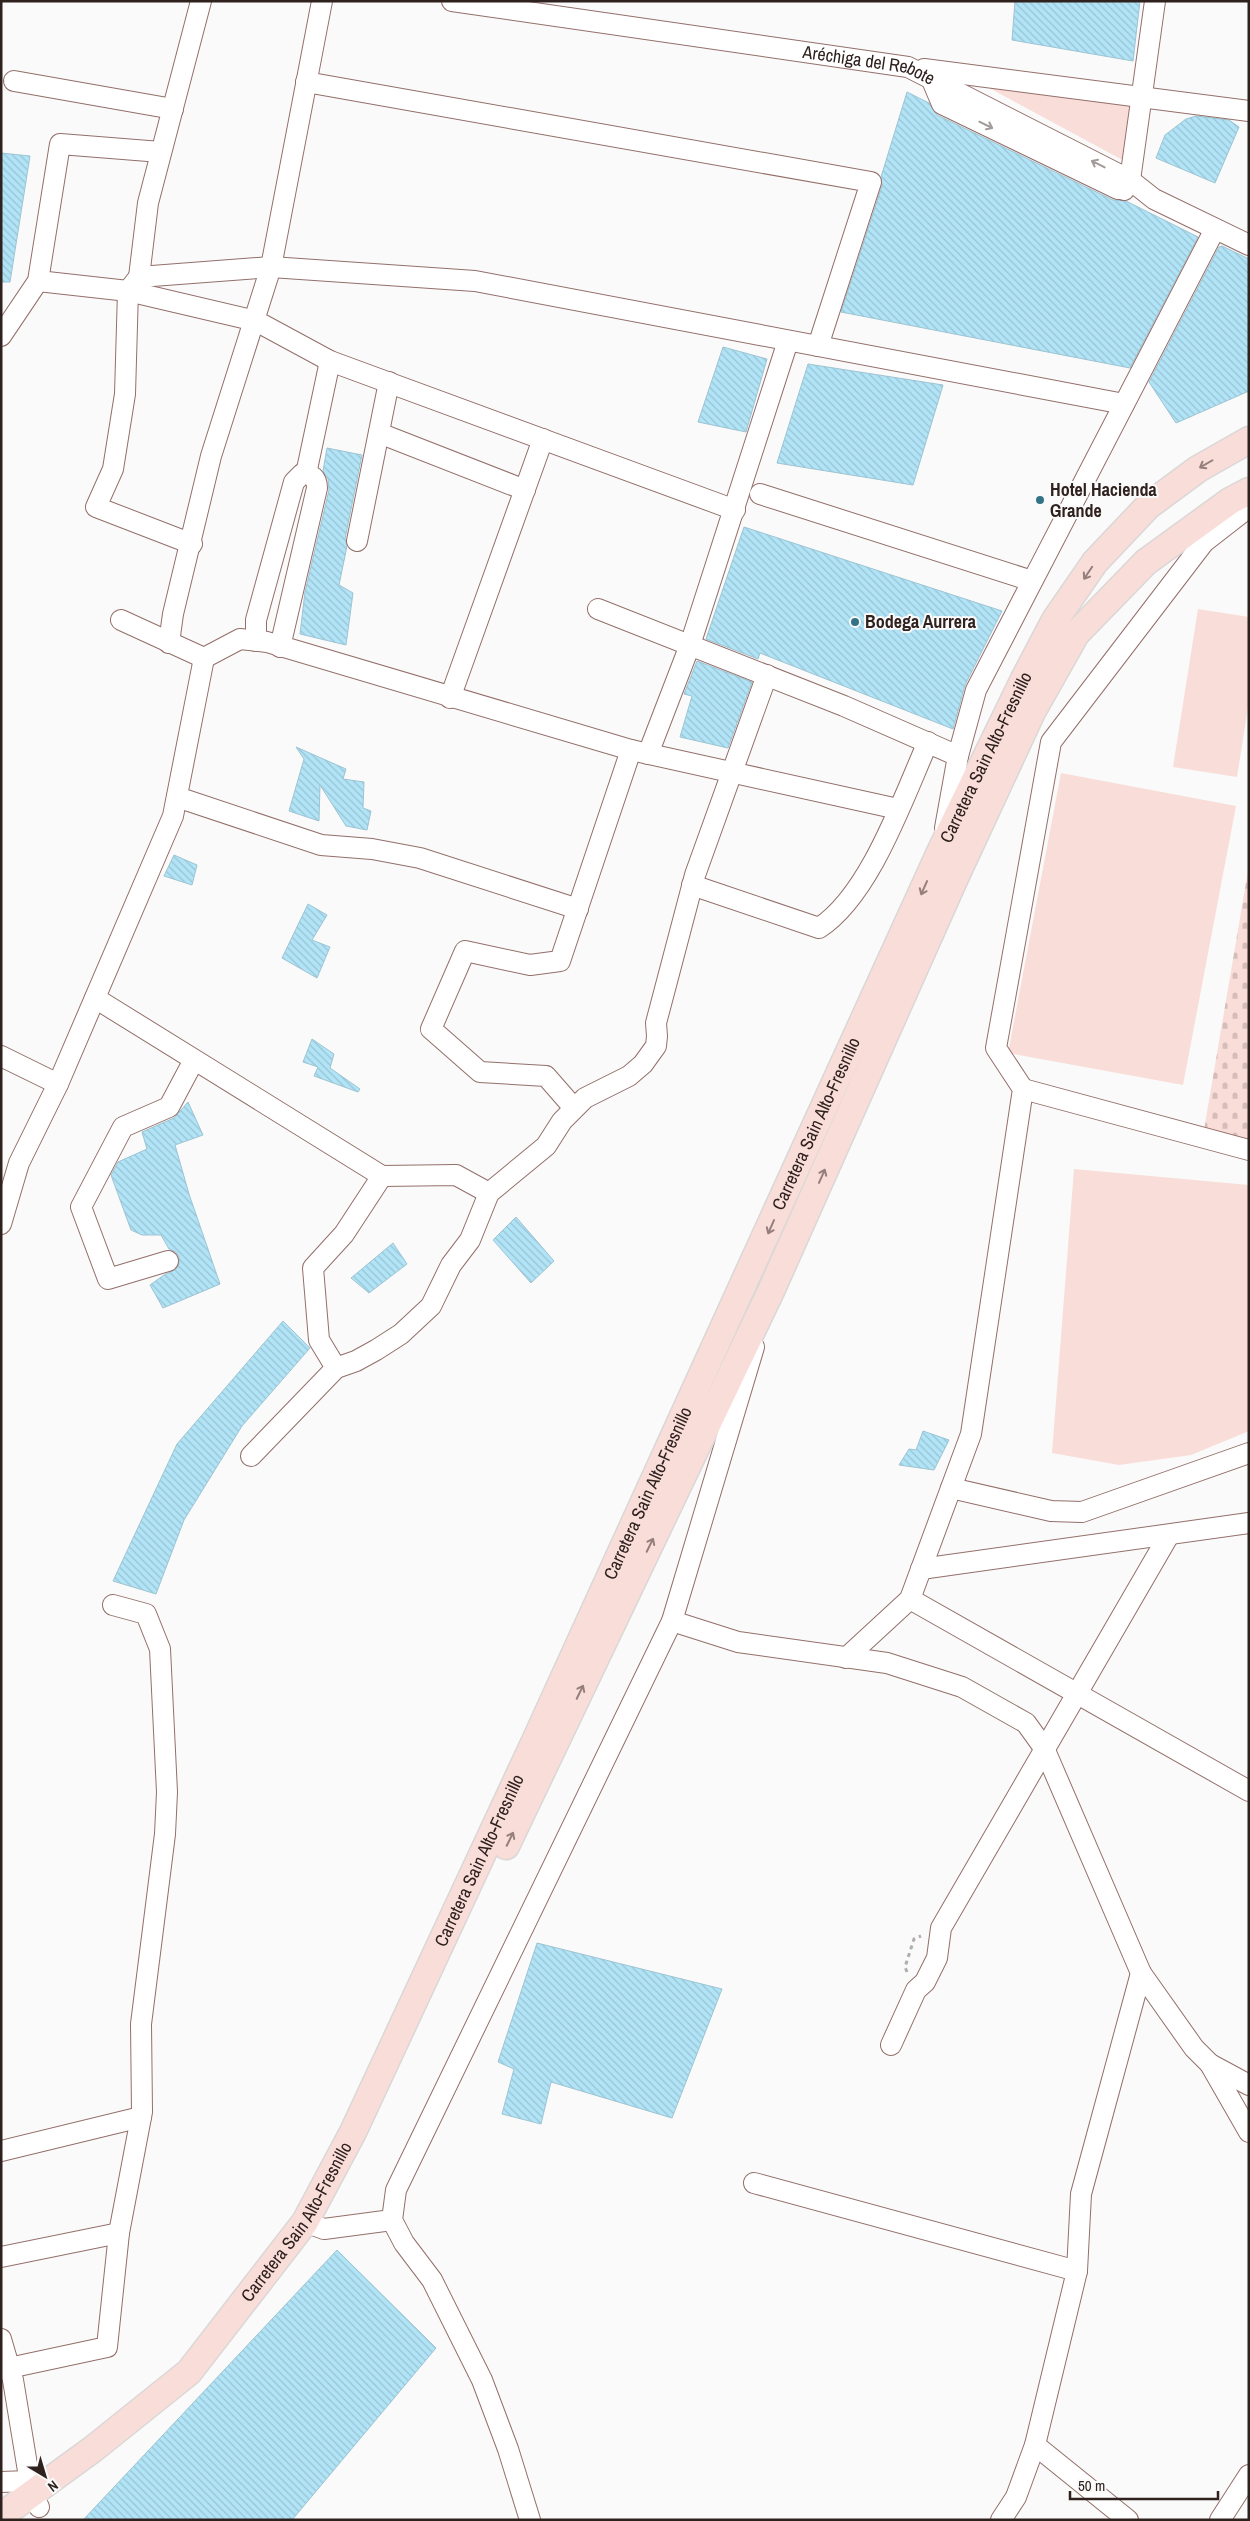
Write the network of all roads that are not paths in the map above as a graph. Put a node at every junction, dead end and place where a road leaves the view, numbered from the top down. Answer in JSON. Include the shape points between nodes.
{"nodes":[{"id":1,"x":201,"y":1,"type":"edge"},
{"id":2,"x":322,"y":1,"type":"edge"},
{"id":3,"x":452,"y":1,"type":"edge"},
{"id":4,"x":1155,"y":1,"type":"edge"},
{"id":5,"x":908,"y":67,"type":"junction"},
{"id":6,"x":14,"y":81,"type":"dead end"},
{"id":7,"x":306,"y":82,"type":"junction"},
{"id":8,"x":1141,"y":97,"type":"junction"},
{"id":9,"x":173,"y":110,"type":"junction"},
{"id":10,"x":1249,"y":111,"type":"edge"},
{"id":11,"x":161,"y":152,"type":"junction"},
{"id":12,"x":1127,"y":186,"type":"junction"},
{"id":13,"x":1215,"y":228,"type":"junction"},
{"id":14,"x":1249,"y":244,"type":"edge"},
{"id":15,"x":271,"y":267,"type":"junction"},
{"id":16,"x":38,"y":281,"type":"junction"},
{"id":17,"x":134,"y":284,"type":"junction"},
{"id":18,"x":256,"y":321,"type":"junction"},
{"id":19,"x":1,"y":336,"type":"edge"},
{"id":20,"x":788,"y":341,"type":"junction"},
{"id":21,"x":818,"y":346,"type":"junction"},
{"id":22,"x":330,"y":361,"type":"junction"},
{"id":23,"x":389,"y":382,"type":"junction"},
{"id":24,"x":1124,"y":404,"type":"junction"},
{"id":25,"x":378,"y":434,"type":"junction"},
{"id":26,"x":543,"y":439,"type":"junction"},
{"id":27,"x":1249,"y":440,"type":"edge"},
{"id":28,"x":306,"y":474,"type":"junction"},
{"id":29,"x":524,"y":490,"type":"junction"},
{"id":30,"x":1249,"y":491,"type":"edge"},
{"id":31,"x":760,"y":494,"type":"dead end"},
{"id":32,"x":1249,"y":507,"type":"edge"},
{"id":33,"x":735,"y":510,"type":"junction"},
{"id":34,"x":357,"y":541,"type":"dead end"},
{"id":35,"x":192,"y":544,"type":"junction"},
{"id":36,"x":1032,"y":581,"type":"junction"},
{"id":37,"x":598,"y":609,"type":"dead end"},
{"id":38,"x":121,"y":620,"type":"dead end"},
{"id":39,"x":256,"y":641,"type":"junction"},
{"id":40,"x":169,"y":643,"type":"junction"},
{"id":41,"x":690,"y":645,"type":"junction"},
{"id":42,"x":280,"y":646,"type":"junction"},
{"id":43,"x":204,"y":658,"type":"junction"},
{"id":44,"x":767,"y":676,"type":"junction"},
{"id":45,"x":450,"y":698,"type":"junction"},
{"id":46,"x":928,"y":742,"type":"junction"},
{"id":47,"x":640,"y":752,"type":"junction"},
{"id":48,"x":958,"y":756,"type":"junction"},
{"id":49,"x":732,"y":773,"type":"junction"},
{"id":50,"x":177,"y":797,"type":"junction"},
{"id":51,"x":898,"y":809,"type":"junction"},
{"id":52,"x":951,"y":858,"type":"junction"},
{"id":53,"x":692,"y":885,"type":"junction"},
{"id":54,"x":578,"y":909,"type":"junction"},
{"id":55,"x":95,"y":998,"type":"junction"},
{"id":56,"x":1,"y":1056,"type":"edge"},
{"id":57,"x":194,"y":1060,"type":"junction"},
{"id":58,"x":58,"y":1084,"type":"junction"},
{"id":59,"x":1023,"y":1089,"type":"junction"},
{"id":60,"x":574,"y":1108,"type":"junction"},
{"id":61,"x":1249,"y":1150,"type":"edge"},
{"id":62,"x":382,"y":1176,"type":"junction"},
{"id":63,"x":488,"y":1193,"type":"junction"},
{"id":64,"x":2,"y":1214,"type":"edge"},
{"id":65,"x":757,"y":1256,"type":"junction"},
{"id":66,"x":168,"y":1261,"type":"dead end"},
{"id":67,"x":771,"y":1291,"type":"junction"},
{"id":68,"x":336,"y":1368,"type":"junction"},
{"id":69,"x":1249,"y":1453,"type":"edge"},
{"id":70,"x":251,"y":1456,"type":"dead end"},
{"id":71,"x":951,"y":1488,"type":"junction"},
{"id":72,"x":1249,"y":1523,"type":"edge"},
{"id":73,"x":1169,"y":1535,"type":"junction"},
{"id":74,"x":921,"y":1570,"type":"junction"},
{"id":75,"x":910,"y":1599,"type":"junction"},
{"id":76,"x":113,"y":1605,"type":"dead end"},
{"id":77,"x":672,"y":1620,"type":"junction"},
{"id":78,"x":846,"y":1658,"type":"junction"},
{"id":79,"x":1076,"y":1693,"type":"junction"},
{"id":80,"x":1044,"y":1748,"type":"junction"},
{"id":81,"x":1249,"y":1791,"type":"edge"},
{"id":82,"x":1141,"y":1973,"type":"junction"},
{"id":83,"x":891,"y":2045,"type":"dead end"},
{"id":84,"x":1210,"y":2064,"type":"junction"},
{"id":85,"x":1249,"y":2085,"type":"edge"},
{"id":86,"x":141,"y":2117,"type":"junction"},
{"id":87,"x":1249,"y":2132,"type":"edge"},
{"id":88,"x":1,"y":2151,"type":"edge"},
{"id":89,"x":754,"y":2183,"type":"dead end"},
{"id":90,"x":392,"y":2220,"type":"junction"},
{"id":91,"x":311,"y":2224,"type":"junction"},
{"id":92,"x":119,"y":2233,"type":"junction"},
{"id":93,"x":1,"y":2257,"type":"edge"},
{"id":94,"x":1076,"y":2271,"type":"junction"},
{"id":95,"x":1,"y":2339,"type":"edge"},
{"id":96,"x":8,"y":2375,"type":"edge"},
{"id":97,"x":1035,"y":2445,"type":"junction"},
{"id":98,"x":1249,"y":2475,"type":"edge"},
{"id":99,"x":1,"y":2482,"type":"edge"},
{"id":100,"x":30,"y":2501,"type":"edge"},
{"id":101,"x":1,"y":2516,"type":"edge"},
{"id":102,"x":530,"y":2520,"type":"edge"},
{"id":103,"x":1001,"y":2520,"type":"edge"},
{"id":104,"x":1128,"y":2520,"type":"edge"},
{"id":105,"x":1220,"y":2520,"type":"edge"}],
"edges":[{"from":1,"to":9,"type":"street"},
{"from":2,"to":7,"type":"street"},
{"from":3,"to":5,"type":"street","name":"Aréchiga del Rebote"},
{"from":4,"to":8,"type":"street"},
{"from":5,"to":8,"type":"street"},
{"from":5,"to":12,"type":"street","name":"Aréchiga del Rebote","via":[[931,78],[942,104]]},
{"from":6,"to":9,"type":"street"},
{"from":7,"to":15,"type":"street"},
{"from":7,"to":21,"type":"street","via":[[871,182]]},
{"from":8,"to":10,"type":"street"},
{"from":8,"to":12,"type":"street"},
{"from":9,"to":11,"type":"street"},
{"from":11,"to":16,"type":"street","via":[[60,144]]},
{"from":11,"to":17,"type":"street"},
{"from":12,"to":13,"type":"street"},
{"from":13,"to":14,"type":"street"},
{"from":13,"to":24,"type":"street"},
{"from":15,"to":17,"type":"street"},
{"from":15,"to":18,"type":"street"},
{"from":15,"to":20,"type":"street","via":[[475,281]]},
{"from":16,"to":17,"type":"street"},
{"from":16,"to":19,"type":"street"},
{"from":17,"to":18,"type":"street"},
{"from":17,"to":35,"type":"street","via":[[120,430],[113,469],[96,507]]},
{"from":18,"to":22,"type":"street"},
{"from":18,"to":35,"type":"street","via":[[212,456]]},
{"from":20,"to":21,"type":"street"},
{"from":20,"to":33,"type":"street"},
{"from":21,"to":24,"type":"street"},
{"from":22,"to":23,"type":"street"},
{"from":22,"to":28,"type":"street"},
{"from":23,"to":25,"type":"street"},
{"from":23,"to":26,"type":"street"},
{"from":24,"to":36,"type":"street"},
{"from":25,"to":29,"type":"street"},
{"from":25,"to":34,"type":"street"},
{"from":26,"to":29,"type":"street"},
{"from":26,"to":33,"type":"street"},
{"from":27,"to":52,"type":"main road","name":"Carretera Sain Alto-Fresnillo","one_way":true,"via":[[1198,469],[1148,506],[1096,562],[1055,620],[1024,678]]},
{"from":28,"to":39,"type":"street","via":[[299,475],[294,482],[256,620]]},
{"from":28,"to":42,"type":"street","via":[[314,477],[317,488]]},
{"from":29,"to":45,"type":"street"},
{"from":30,"to":52,"type":"main road","via":[[1230,501],[1146,562],[1076,634]]},
{"from":31,"to":36,"type":"street"},
{"from":32,"to":59,"type":"street","via":[[1204,542],[1052,742],[996,1048]]},
{"from":33,"to":41,"type":"street"},
{"from":35,"to":40,"type":"street","via":[[173,614]]},
{"from":36,"to":48,"type":"street","via":[[976,690]]},
{"from":37,"to":41,"type":"street"},
{"from":38,"to":40,"type":"street"},
{"from":39,"to":42,"type":"street"},
{"from":39,"to":43,"type":"street","via":[[240,639]]},
{"from":40,"to":43,"type":"street"},
{"from":41,"to":44,"type":"street"},
{"from":41,"to":47,"type":"street"},
{"from":42,"to":45,"type":"street"},
{"from":43,"to":50,"type":"street"},
{"from":44,"to":46,"type":"street"},
{"from":44,"to":49,"type":"street"},
{"from":45,"to":47,"type":"street"},
{"from":46,"to":48,"type":"street"},
{"from":46,"to":51,"type":"street"},
{"from":47,"to":49,"type":"street"},
{"from":47,"to":54,"type":"street"},
{"from":48,"to":52,"type":"street"},
{"from":49,"to":51,"type":"street"},
{"from":49,"to":53,"type":"street"},
{"from":50,"to":54,"type":"street","via":[[321,845],[372,849],[420,858]]},
{"from":50,"to":55,"type":"street","via":[[173,816]]},
{"from":51,"to":53,"type":"street","via":[[866,877],[833,920],[820,928]]},
{"from":52,"to":65,"type":"main road","name":"Carretera Sain Alto-Fresnillo","one_way":true},
{"from":67,"to":52,"type":"main road","one_way":true},
{"from":53,"to":60,"type":"street","via":[[656,1023],[656,1046],[629,1076],[586,1098]]},
{"from":54,"to":60,"type":"street","via":[[560,961],[530,965],[465,951],[431,1029],[480,1072],[546,1076]]},
{"from":55,"to":57,"type":"street"},
{"from":55,"to":58,"type":"street"},
{"from":56,"to":58,"type":"street"},
{"from":57,"to":62,"type":"street"},
{"from":57,"to":66,"type":"street","via":[[169,1107],[123,1127],[81,1207],[108,1279]]},
{"from":58,"to":64,"type":"street","via":[[19,1163]]},
{"from":59,"to":61,"type":"street"},
{"from":59,"to":71,"type":"street","via":[[970,1434]]},
{"from":60,"to":63,"type":"street","via":[[546,1146]]},
{"from":62,"to":63,"type":"street","via":[[456,1176]]},
{"from":62,"to":68,"type":"street","via":[[344,1234],[313,1268],[319,1340]]},
{"from":63,"to":68,"type":"street","via":[[470,1240],[450,1265],[431,1306],[401,1334],[356,1361]]},
{"from":65,"to":67,"type":"street"},
{"from":65,"to":91,"type":"main road","name":"Carretera Sain Alto-Fresnillo"},
{"from":67,"to":77,"type":"street"},
{"from":91,"to":67,"type":"main road","one_way":true,"via":[[358,2158]]},
{"from":68,"to":70,"type":"street"},
{"from":69,"to":71,"type":"street","via":[[1082,1512],[1050,1511]]},
{"from":71,"to":74,"type":"street"},
{"from":72,"to":73,"type":"street"},
{"from":73,"to":74,"type":"street"},
{"from":73,"to":79,"type":"street"},
{"from":74,"to":75,"type":"street"},
{"from":75,"to":78,"type":"street"},
{"from":75,"to":79,"type":"street"},
{"from":76,"to":86,"type":"street","via":[[146,1614],[160,1649],[167,1792],[165,1834],[141,2024]]},
{"from":77,"to":78,"type":"street","via":[[738,1642]]},
{"from":77,"to":90,"type":"street","via":[[396,2190]]},
{"from":78,"to":80,"type":"street","via":[[886,1663],[962,1687],[1026,1723]]},
{"from":79,"to":80,"type":"street"},
{"from":79,"to":81,"type":"street"},
{"from":80,"to":82,"type":"street"},
{"from":80,"to":83,"type":"street","via":[[940,1928],[937,1958],[925,1982],[916,1990]]},
{"from":82,"to":84,"type":"street","via":[[1194,2048]]},
{"from":82,"to":94,"type":"street","via":[[1081,2194]]},
{"from":84,"to":85,"type":"street"},
{"from":84,"to":87,"type":"street"},
{"from":86,"to":88,"type":"street"},
{"from":86,"to":92,"type":"street"},
{"from":89,"to":94,"type":"street"},
{"from":90,"to":91,"type":"street","via":[[333,2228]]},
{"from":90,"to":102,"type":"street","via":[[404,2243],[432,2280],[482,2380]]},
{"from":91,"to":100,"type":"main road","via":[[291,2270],[202,2372]]},
{"from":92,"to":93,"type":"street"},
{"from":92,"to":96,"type":"street","via":[[107,2347]]},
{"from":94,"to":97,"type":"street"},
{"from":95,"to":96,"type":"street"},
{"from":96,"to":100,"type":"street"},
{"from":97,"to":103,"type":"street","via":[[1016,2497]]},
{"from":97,"to":104,"type":"street"},
{"from":98,"to":105,"type":"street"},
{"from":99,"to":100,"type":"street"},
{"from":100,"to":101,"type":"main road"}]}
